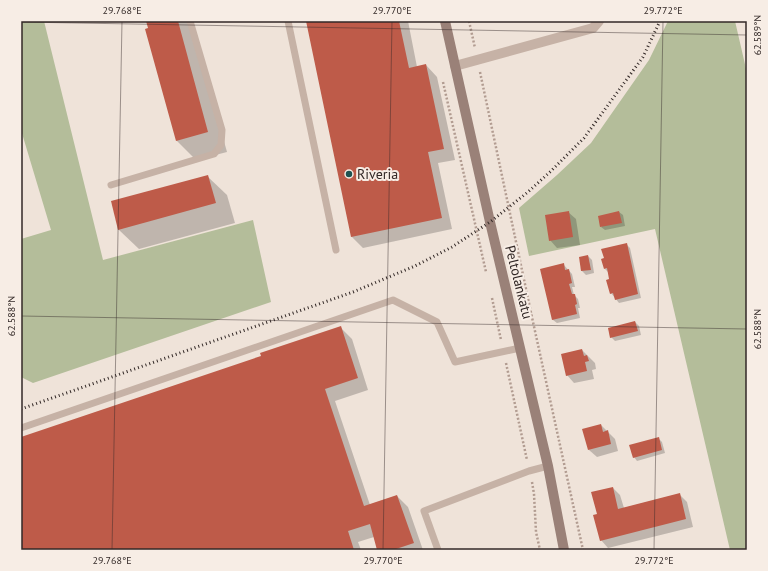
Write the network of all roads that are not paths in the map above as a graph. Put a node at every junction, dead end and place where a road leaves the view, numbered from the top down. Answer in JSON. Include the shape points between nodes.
{"nodes":[{"id":1,"x":190,"y":21,"type":"edge"},
{"id":2,"x":288,"y":21,"type":"edge"},
{"id":3,"x":445,"y":21,"type":"edge"},
{"id":4,"x":599,"y":21,"type":"edge"},
{"id":5,"x":455,"y":66,"type":"junction"},
{"id":6,"x":111,"y":185,"type":"dead end"},
{"id":7,"x":336,"y":250,"type":"dead end"},
{"id":8,"x":520,"y":348,"type":"junction"},
{"id":9,"x":21,"y":428,"type":"edge"},
{"id":10,"x":548,"y":466,"type":"junction"},
{"id":11,"x":438,"y":550,"type":"edge"},
{"id":12,"x":564,"y":550,"type":"edge"}],
"edges":[{"from":1,"to":6,"type":"lane","via":[[222,130],[221,145],[214,154]]},
{"from":2,"to":7,"type":"lane"},
{"from":3,"to":5,"type":"street","name":"Peltolankatu"},
{"from":4,"to":5,"type":"street","via":[[593,28]]},
{"from":5,"to":8,"type":"street","name":"Peltolankatu"},
{"from":8,"to":9,"type":"lane","via":[[455,362],[437,322],[393,300]]},
{"from":8,"to":10,"type":"street","name":"Peltolankatu"},
{"from":10,"to":11,"type":"lane","via":[[424,511]]},
{"from":10,"to":12,"type":"street","name":"Peltolankatu"}]}
